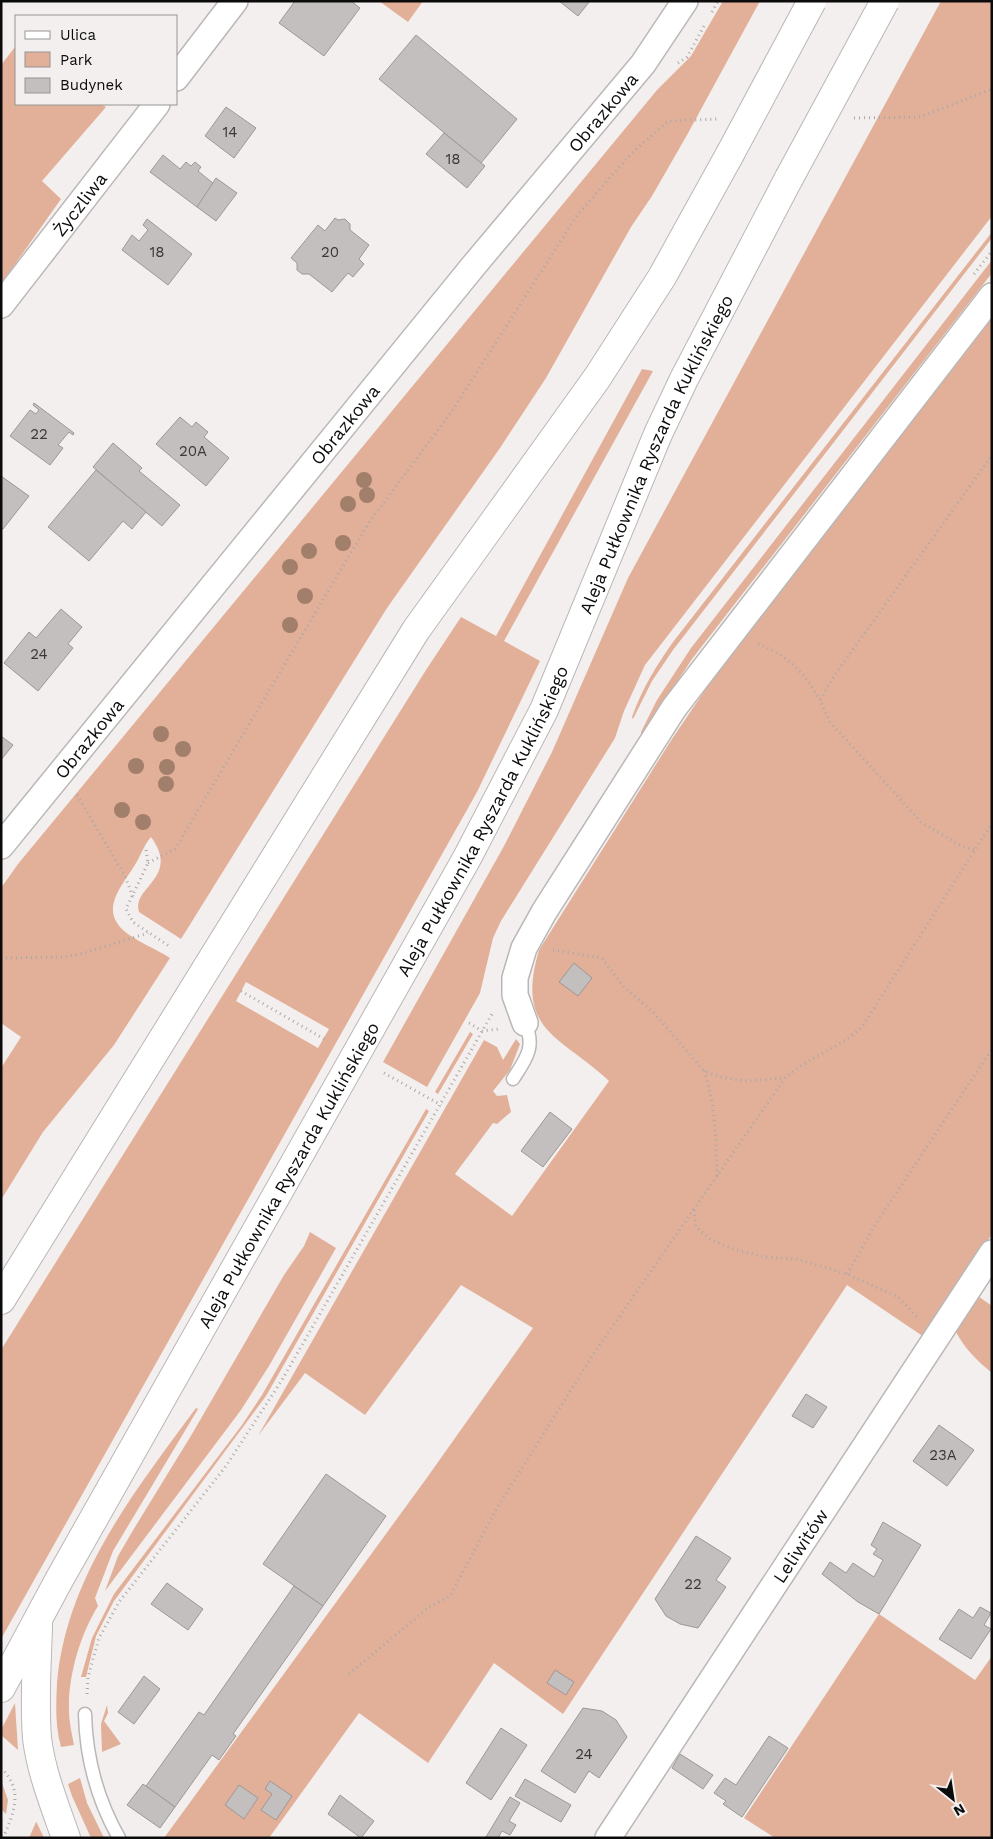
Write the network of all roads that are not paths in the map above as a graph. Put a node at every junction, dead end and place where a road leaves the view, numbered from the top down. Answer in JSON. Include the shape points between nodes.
{"nodes":[{"id":1,"x":235,"y":1,"type":"edge"},
{"id":2,"x":685,"y":1,"type":"edge"},
{"id":3,"x":812,"y":1,"type":"edge"},
{"id":4,"x":885,"y":1,"type":"edge"},
{"id":5,"x":178,"y":75,"type":"edge"},
{"id":6,"x":156,"y":105,"type":"edge"},
{"id":7,"x":992,"y":296,"type":"edge"},
{"id":8,"x":1,"y":305,"type":"edge"},
{"id":9,"x":1,"y":846,"type":"edge"},
{"id":10,"x":525,"y":1023,"type":"joint"},
{"id":11,"x":513,"y":1079,"type":"dead end"},
{"id":12,"x":992,"y":1253,"type":"edge"},
{"id":13,"x":1,"y":1300,"type":"edge"},
{"id":14,"x":38,"y":1618,"type":"junction"},
{"id":15,"x":1,"y":1688,"type":"edge"},
{"id":16,"x":85,"y":1714,"type":"dead end"},
{"id":17,"x":66,"y":1838,"type":"edge"},
{"id":18,"x":119,"y":1838,"type":"edge"},
{"id":19,"x":608,"y":1838,"type":"edge"}],
"edges":[{"from":1,"to":5,"type":"street"},
{"from":2,"to":9,"type":"street","name":"Obrazkowa","via":[[642,64]]},
{"from":3,"to":13,"type":"main road","bridge":true,"via":[[662,277],[597,378],[416,630]]},
{"from":4,"to":14,"type":"main road","name":"Aleja Pułkownika Ryszarda Kuklińskiego","bridge":true,"via":[[684,379],[535,728],[467,858]]},
{"from":6,"to":8,"type":"street","name":"Życzliwa"},
{"from":7,"to":10,"type":"street","via":[[674,708],[524,948],[515,978],[515,995]]},
{"from":10,"to":11,"type":"lane","via":[[531,1038],[529,1048]]},
{"from":12,"to":19,"type":"street","name":"Leliwitów"},
{"from":14,"to":15,"type":"main road","name":"Aleja Pułkownika Ryszarda Kuklińskiego"},
{"from":14,"to":17,"type":"main road","via":[[37,1738],[49,1789]]},
{"from":16,"to":18,"type":"lane","via":[[92,1773],[105,1811]]}]}
